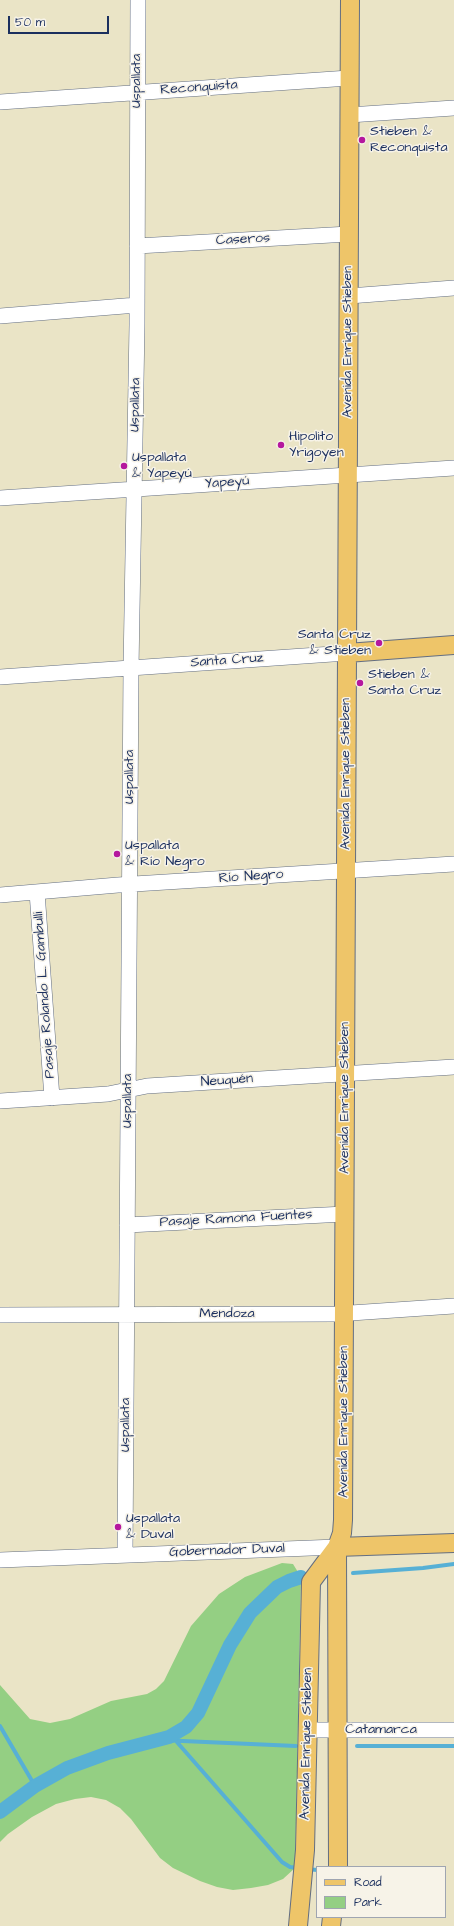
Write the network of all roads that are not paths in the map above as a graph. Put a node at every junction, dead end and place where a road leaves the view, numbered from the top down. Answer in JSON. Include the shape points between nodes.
{"nodes":[{"id":1,"x":138,"y":0,"type":"edge"},
{"id":2,"x":350,"y":0,"type":"edge"},
{"id":3,"x":350,"y":78,"type":"junction"},
{"id":4,"x":137,"y":92,"type":"junction"},
{"id":5,"x":0,"y":102,"type":"edge"},
{"id":6,"x":454,"y":108,"type":"edge"},
{"id":7,"x":350,"y":115,"type":"junction"},
{"id":8,"x":349,"y":234,"type":"junction"},
{"id":9,"x":137,"y":246,"type":"junction"},
{"id":10,"x":454,"y":288,"type":"edge"},
{"id":11,"x":349,"y":296,"type":"junction"},
{"id":12,"x":137,"y":305,"type":"junction"},
{"id":13,"x":0,"y":316,"type":"edge"},
{"id":14,"x":454,"y":468,"type":"edge"},
{"id":15,"x":348,"y":475,"type":"junction"},
{"id":16,"x":134,"y":490,"type":"junction"},
{"id":17,"x":0,"y":498,"type":"edge"},
{"id":18,"x":454,"y":645,"type":"edge"},
{"id":19,"x":347,"y":653,"type":"junction"},
{"id":20,"x":131,"y":668,"type":"junction"},
{"id":21,"x":0,"y":678,"type":"edge"},
{"id":22,"x":454,"y":864,"type":"edge"},
{"id":23,"x":346,"y":871,"type":"junction"},
{"id":24,"x":129,"y":884,"type":"junction"},
{"id":25,"x":37,"y":892,"type":"junction"},
{"id":26,"x":0,"y":895,"type":"edge"},
{"id":27,"x":454,"y":1067,"type":"edge"},
{"id":28,"x":346,"y":1074,"type":"junction"},
{"id":29,"x":128,"y":1090,"type":"junction"},
{"id":30,"x":52,"y":1098,"type":"junction"},
{"id":31,"x":0,"y":1102,"type":"edge"},
{"id":32,"x":345,"y":1214,"type":"junction"},
{"id":33,"x":127,"y":1225,"type":"junction"},
{"id":34,"x":454,"y":1306,"type":"edge"},
{"id":35,"x":344,"y":1314,"type":"junction"},
{"id":36,"x":0,"y":1315,"type":"edge"},
{"id":37,"x":127,"y":1315,"type":"junction"},
{"id":38,"x":454,"y":1542,"type":"edge"},
{"id":39,"x":337,"y":1547,"type":"junction"},
{"id":40,"x":125,"y":1555,"type":"junction"},
{"id":41,"x":0,"y":1560,"type":"edge"},
{"id":42,"x":308,"y":1730,"type":"junction"},
{"id":43,"x":338,"y":1730,"type":"junction"},
{"id":44,"x":454,"y":1730,"type":"edge"},
{"id":45,"x":338,"y":1866,"type":"edge"},
{"id":46,"x":298,"y":1926,"type":"edge"}],
"edges":[{"from":1,"to":4,"type":"street","name":"Uspallata"},
{"from":2,"to":3,"type":"main road","name":"Avenida Enrique Stieben"},
{"from":3,"to":4,"type":"street","name":"Reconquista"},
{"from":3,"to":7,"type":"main road","name":"Avenida Enrique Stieben"},
{"from":4,"to":5,"type":"street","name":"Reconquista"},
{"from":4,"to":9,"type":"street","name":"Uspallata"},
{"from":6,"to":7,"type":"street"},
{"from":7,"to":8,"type":"main road","name":"Avenida Enrique Stieben"},
{"from":8,"to":9,"type":"street","name":"Caseros"},
{"from":8,"to":11,"type":"main road","name":"Avenida Enrique Stieben"},
{"from":9,"to":12,"type":"street","name":"Uspallata"},
{"from":10,"to":11,"type":"street"},
{"from":11,"to":15,"type":"main road","name":"Avenida Enrique Stieben"},
{"from":12,"to":13,"type":"street"},
{"from":12,"to":16,"type":"street","name":"Uspallata"},
{"from":14,"to":15,"type":"street","name":"Yapeyú"},
{"from":15,"to":16,"type":"street","name":"Yapeyú"},
{"from":15,"to":19,"type":"main road","name":"Avenida Enrique Stieben"},
{"from":16,"to":17,"type":"street","name":"Yapeyú"},
{"from":16,"to":20,"type":"street","name":"Uspallata"},
{"from":18,"to":19,"type":"main road","name":"Santa Cruz"},
{"from":19,"to":20,"type":"street","name":"Santa Cruz"},
{"from":19,"to":23,"type":"main road","name":"Avenida Enrique Stieben"},
{"from":20,"to":21,"type":"street","name":"Santa Cruz"},
{"from":20,"to":24,"type":"street","name":"Uspallata"},
{"from":22,"to":23,"type":"street","name":"Río Negro"},
{"from":23,"to":24,"type":"street","name":"Río Negro"},
{"from":23,"to":28,"type":"main road","name":"Avenida Enrique Stieben"},
{"from":24,"to":25,"type":"street","name":"Río Negro"},
{"from":24,"to":29,"type":"street","name":"Uspallata"},
{"from":25,"to":26,"type":"street","name":"Río Negro"},
{"from":25,"to":30,"type":"street","name":"Pasaje Rolando L. Gambulli"},
{"from":27,"to":28,"type":"street","name":"Neuquén"},
{"from":28,"to":29,"type":"street","name":"Neuquén","via":[[147,1086]]},
{"from":28,"to":32,"type":"main road","name":"Avenida Enrique Stieben"},
{"from":29,"to":30,"type":"street","name":"Neuquén"},
{"from":29,"to":33,"type":"street","name":"Uspallata"},
{"from":30,"to":31,"type":"street","name":"Neuquén"},
{"from":32,"to":33,"type":"street","name":"Pasaje Ramona Fuentes"},
{"from":32,"to":35,"type":"main road","name":"Avenida Enrique Stieben"},
{"from":33,"to":37,"type":"street","name":"Uspallata"},
{"from":34,"to":35,"type":"street","name":"Mendoza"},
{"from":35,"to":37,"type":"street","name":"Mendoza"},
{"from":35,"to":39,"type":"main road","name":"Avenida Enrique Stieben","via":[[343,1527]]},
{"from":36,"to":37,"type":"street","name":"Mendoza"},
{"from":37,"to":40,"type":"street","name":"Uspallata"},
{"from":38,"to":39,"type":"main road","name":"Gobernador Duval"},
{"from":39,"to":40,"type":"street","name":"Gobernador Duval"},
{"from":39,"to":42,"type":"main road","name":"Avenida Enrique Stieben","via":[[311,1582]]},
{"from":39,"to":43,"type":"main road","name":"Avenida Enrique Stieben"},
{"from":40,"to":41,"type":"street","name":"Gobernador Duval"},
{"from":42,"to":43,"type":"street","name":"Catamarca"},
{"from":42,"to":46,"type":"main road","name":"Avenida Enrique Stieben","via":[[305,1855]]},
{"from":43,"to":44,"type":"street","name":"Catamarca"},
{"from":43,"to":45,"type":"main road","name":"Avenida Enrique Stieben"}]}
